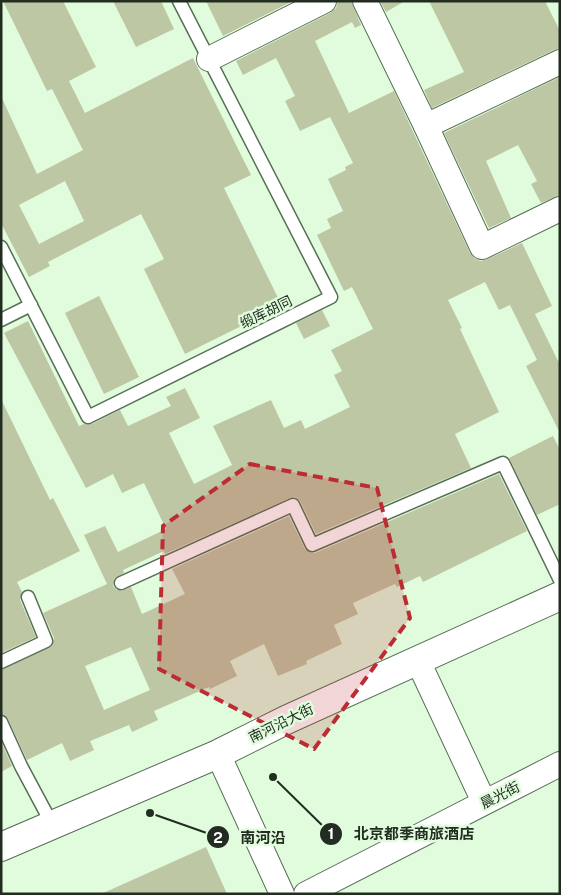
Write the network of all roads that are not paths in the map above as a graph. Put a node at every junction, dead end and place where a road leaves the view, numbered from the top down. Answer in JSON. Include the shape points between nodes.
{"nodes":[{"id":1,"x":179,"y":1,"type":"edge"},
{"id":2,"x":324,"y":1,"type":"edge"},
{"id":3,"x":364,"y":1,"type":"edge"},
{"id":4,"x":209,"y":59,"type":"junction"},
{"id":5,"x":560,"y":62,"type":"edge"},
{"id":6,"x":426,"y":126,"type":"junction"},
{"id":7,"x":560,"y":209,"type":"edge"},
{"id":8,"x":1,"y":247,"type":"edge"},
{"id":9,"x":31,"y":305,"type":"junction"},
{"id":10,"x":1,"y":320,"type":"edge"},
{"id":11,"x":560,"y":580,"type":"edge"},
{"id":12,"x":121,"y":583,"type":"dead end"},
{"id":13,"x":560,"y":596,"type":"edge"},
{"id":14,"x":28,"y":598,"type":"dead end"},
{"id":15,"x":418,"y":661,"type":"junction"},
{"id":16,"x":1,"y":662,"type":"edge"},
{"id":17,"x":1,"y":722,"type":"edge"},
{"id":18,"x":218,"y":754,"type":"junction"},
{"id":19,"x":560,"y":764,"type":"edge"},
{"id":20,"x":484,"y":802,"type":"junction"},
{"id":21,"x":53,"y":826,"type":"junction"},
{"id":22,"x":1,"y":847,"type":"edge"},
{"id":23,"x":282,"y":894,"type":"edge"},
{"id":24,"x":306,"y":894,"type":"edge"}],
"edges":[{"from":1,"to":4,"type":"lane","name":"缎库胡同"},
{"from":2,"to":4,"type":"street"},
{"from":3,"to":6,"type":"street"},
{"from":4,"to":9,"type":"lane","name":"缎库胡同","via":[[331,297],[88,417]]},
{"from":5,"to":6,"type":"street"},
{"from":6,"to":7,"type":"street","via":[[482,247]]},
{"from":8,"to":9,"type":"lane","name":"缎库胡同"},
{"from":9,"to":10,"type":"lane"},
{"from":11,"to":12,"type":"lane","via":[[503,463],[312,545],[293,504]]},
{"from":13,"to":15,"type":"main road","name":"南河沿大街"},
{"from":14,"to":16,"type":"lane","via":[[46,642]]},
{"from":15,"to":18,"type":"main road","name":"南河沿大街"},
{"from":15,"to":20,"type":"street"},
{"from":17,"to":21,"type":"lane"},
{"from":18,"to":21,"type":"main road","name":"南河沿大街"},
{"from":18,"to":23,"type":"street"},
{"from":19,"to":20,"type":"street","name":"晨光街"},
{"from":20,"to":24,"type":"street","name":"晨光街"},
{"from":21,"to":22,"type":"main road","name":"南河沿大街"}]}
